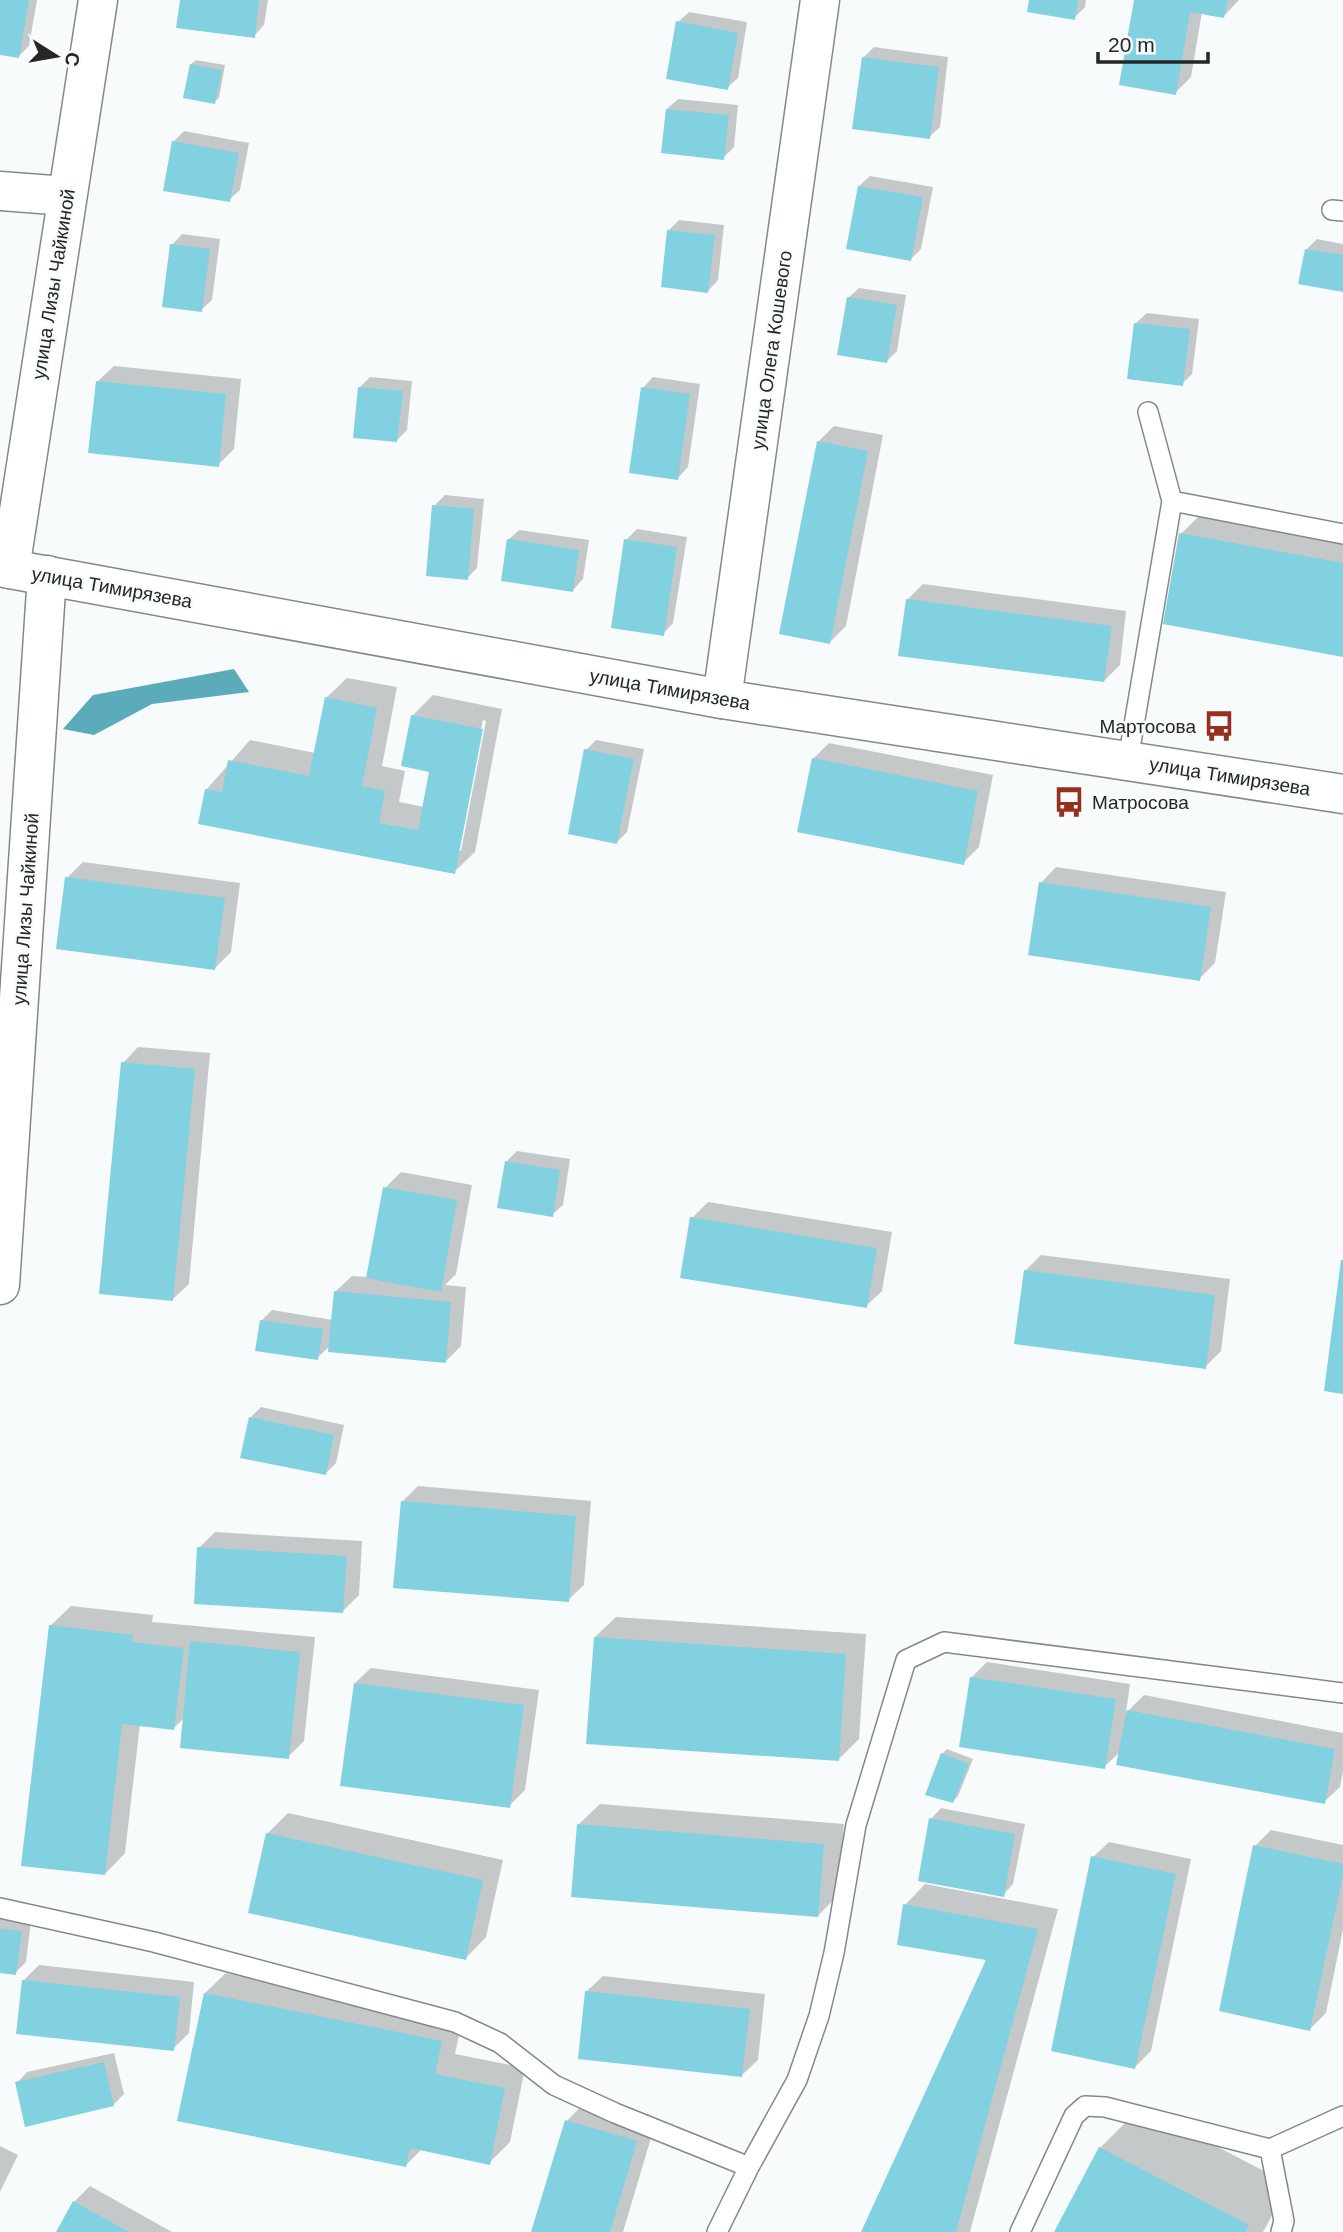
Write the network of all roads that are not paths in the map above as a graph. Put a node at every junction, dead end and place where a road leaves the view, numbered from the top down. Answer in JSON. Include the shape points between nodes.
{"nodes":[{"id":1,"x":98,"y":0,"type":"edge"},
{"id":2,"x":820,"y":0,"type":"edge"},
{"id":3,"x":0,"y":191,"type":"edge"},
{"id":4,"x":66,"y":196,"type":"junction"},
{"id":5,"x":1148,"y":412,"type":"dead end"},
{"id":6,"x":1172,"y":501,"type":"junction"},
{"id":7,"x":1343,"y":534,"type":"edge"},
{"id":8,"x":5,"y":568,"type":"edge"},
{"id":9,"x":47,"y":575,"type":"junction"},
{"id":10,"x":722,"y":699,"type":"junction"},
{"id":11,"x":1128,"y":760,"type":"junction"},
{"id":12,"x":1343,"y":794,"type":"edge"},
{"id":13,"x":5,"y":1129,"type":"edge"},
{"id":14,"x":0,"y":1285,"type":"edge"},
{"id":15,"x":1343,"y":1693,"type":"edge"},
{"id":16,"x":0,"y":1908,"type":"edge"},
{"id":17,"x":1343,"y":2116,"type":"edge"},
{"id":18,"x":1270,"y":2149,"type":"junction"},
{"id":19,"x":749,"y":2167,"type":"junction"},
{"id":20,"x":717,"y":2232,"type":"edge"},
{"id":21,"x":1020,"y":2232,"type":"edge"},
{"id":22,"x":1281,"y":2232,"type":"edge"}],
"edges":[{"from":1,"to":4,"type":"street","name":"улица Лизы Чайкиной"},
{"from":2,"to":10,"type":"street","name":"улица Олега Кошевого"},
{"from":3,"to":4,"type":"street"},
{"from":4,"to":8,"type":"street","name":"улица Лизы Чайкиной"},
{"from":5,"to":6,"type":"lane"},
{"from":6,"to":7,"type":"lane"},
{"from":6,"to":11,"type":"lane"},
{"from":8,"to":9,"type":"street","name":"улица Тимирязева"},
{"from":9,"to":10,"type":"street","name":"улица Тимирязева"},
{"from":9,"to":13,"type":"street","name":"улица Лизы Чайкиной"},
{"from":10,"to":11,"type":"street","name":"улица Тимирязева"},
{"from":11,"to":12,"type":"street","name":"улица Тимирязева"},
{"from":13,"to":14,"type":"street","name":"улица Лизы Чайкиной"},
{"from":15,"to":19,"type":"lane","via":[[944,1642],[906,1660],[856,1825],[819,2017],[797,2080]]},
{"from":16,"to":19,"type":"lane","via":[[154,1942],[455,2022],[500,2043],[554,2085]]},
{"from":17,"to":18,"type":"lane"},
{"from":18,"to":21,"type":"lane","via":[[1105,2107],[1085,2106],[1074,2116]]},
{"from":18,"to":22,"type":"lane","via":[[1284,2221]]},
{"from":19,"to":20,"type":"lane"}]}
